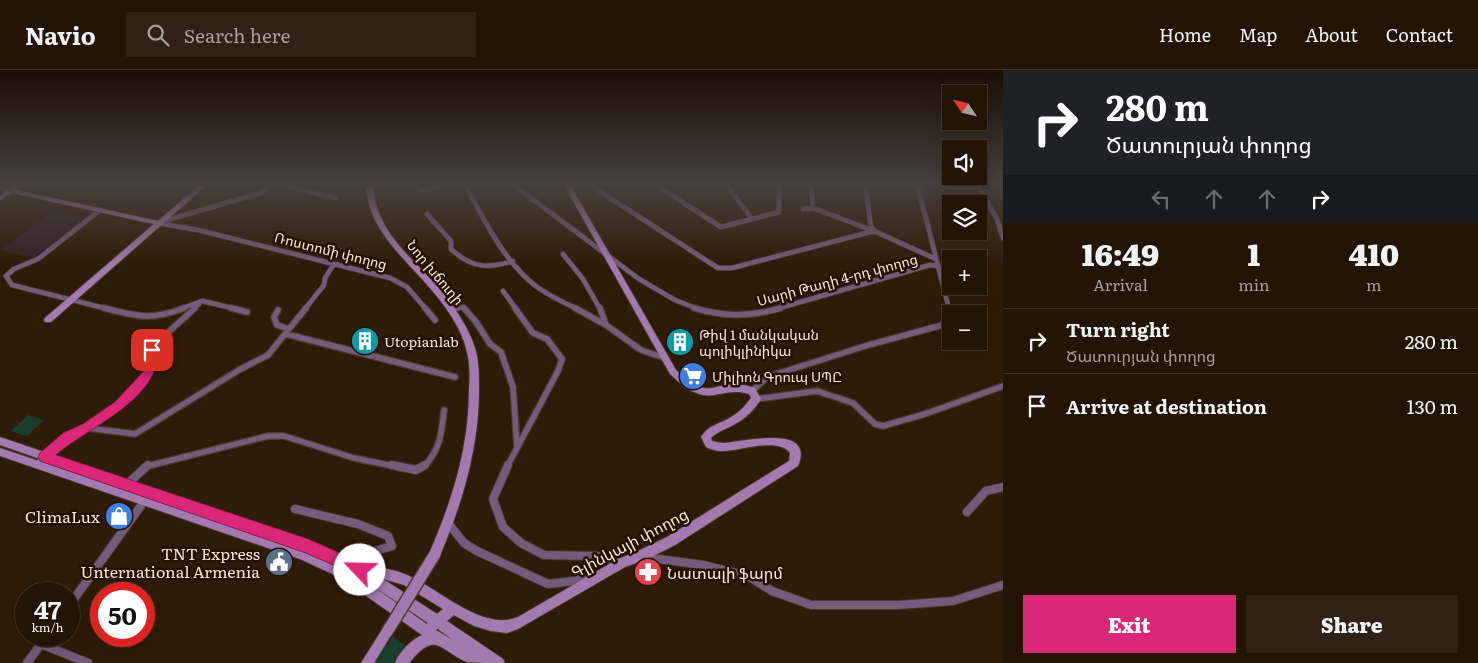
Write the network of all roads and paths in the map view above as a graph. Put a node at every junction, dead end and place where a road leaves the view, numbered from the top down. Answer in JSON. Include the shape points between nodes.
{"nodes":[{"id":1,"x":99,"y":211,"type":"edge"},
{"id":2,"x":103,"y":211,"type":"edge"},
{"id":3,"x":173,"y":211,"type":"edge"},
{"id":4,"x":200,"y":211,"type":"edge"},
{"id":5,"x":375,"y":211,"type":"edge"},
{"id":6,"x":479,"y":211,"type":"edge"},
{"id":7,"x":549,"y":211,"type":"edge"},
{"id":8,"x":581,"y":211,"type":"edge"},
{"id":9,"x":630,"y":211,"type":"edge"},
{"id":10,"x":696,"y":211,"type":"edge"},
{"id":11,"x":745,"y":211,"type":"edge"},
{"id":12,"x":779,"y":211,"type":"edge"},
{"id":13,"x":820,"y":211,"type":"edge"},
{"id":14,"x":868,"y":211,"type":"edge"},
{"id":15,"x":924,"y":211,"type":"edge"},
{"id":16,"x":992,"y":211,"type":"edge"},
{"id":17,"x":427,"y":214,"type":"dead end"},
{"id":18,"x":751,"y":218,"type":"junction"},
{"id":19,"x":158,"y":223,"type":"junction"},
{"id":20,"x":874,"y":231,"type":"junction"},
{"id":21,"x":1003,"y":238,"type":"edge"},
{"id":22,"x":563,"y":254,"type":"dead end"},
{"id":23,"x":608,"y":258,"type":"junction"},
{"id":24,"x":936,"y":259,"type":"junction"},
{"id":25,"x":513,"y":261,"type":"junction"},
{"id":26,"x":334,"y":264,"type":"junction"},
{"id":27,"x":938,"y":266,"type":"junction"},
{"id":28,"x":503,"y":291,"type":"dead end"},
{"id":29,"x":70,"y":301,"type":"junction"},
{"id":30,"x":202,"y":301,"type":"junction"},
{"id":31,"x":948,"y":305,"type":"edge"},
{"id":32,"x":278,"y":310,"type":"dead end"},
{"id":33,"x":451,"y":310,"type":"junction"},
{"id":34,"x":246,"y":312,"type":"dead end"},
{"id":35,"x":48,"y":320,"type":"dead end"},
{"id":36,"x":435,"y":320,"type":"dead end"},
{"id":37,"x":606,"y":325,"type":"junction"},
{"id":38,"x":942,"y":325,"type":"edge"},
{"id":39,"x":287,"y":332,"type":"junction"},
{"id":40,"x":665,"y":358,"type":"junction"},
{"id":41,"x":455,"y":377,"type":"dead end"},
{"id":42,"x":1003,"y":386,"type":"edge"},
{"id":43,"x":754,"y":395,"type":"junction"},
{"id":44,"x":444,"y":410,"type":"dead end"},
{"id":45,"x":88,"y":428,"type":"junction"},
{"id":46,"x":0,"y":442,"type":"edge"},
{"id":47,"x":517,"y":448,"type":"junction"},
{"id":48,"x":0,"y":452,"type":"edge"},
{"id":49,"x":41,"y":460,"type":"junction"},
{"id":50,"x":124,"y":487,"type":"junction"},
{"id":51,"x":1003,"y":487,"type":"edge"},
{"id":52,"x":145,"y":500,"type":"junction"},
{"id":53,"x":295,"y":509,"type":"dead end"},
{"id":54,"x":967,"y":512,"type":"dead end"},
{"id":55,"x":448,"y":523,"type":"junction"},
{"id":56,"x":641,"y":556,"type":"junction"},
{"id":57,"x":622,"y":563,"type":"junction"},
{"id":58,"x":360,"y":570,"type":"junction"},
{"id":59,"x":594,"y":578,"type":"junction"},
{"id":60,"x":1003,"y":585,"type":"edge"},
{"id":61,"x":80,"y":591,"type":"edge"},
{"id":62,"x":452,"y":609,"type":"junction"},
{"id":63,"x":437,"y":622,"type":"junction"},
{"id":64,"x":427,"y":631,"type":"junction"},
{"id":65,"x":387,"y":632,"type":"joint"},
{"id":66,"x":445,"y":642,"type":"junction"},
{"id":67,"x":39,"y":647,"type":"edge"},
{"id":68,"x":48,"y":647,"type":"edge"},
{"id":69,"x":27,"y":663,"type":"edge"},
{"id":70,"x":88,"y":663,"type":"edge"},
{"id":71,"x":367,"y":663,"type":"edge"},
{"id":72,"x":401,"y":663,"type":"edge"},
{"id":73,"x":481,"y":663,"type":"edge"},
{"id":74,"x":499,"y":663,"type":"edge"}],
"edges":[{"from":1,"to":29,"type":"street","via":[[38,259],[9,273],[6,279],[12,285]]},
{"from":2,"to":19,"type":"street","name":"Ռոստոմի փողոց"},
{"from":3,"to":19,"type":"street"},
{"from":4,"to":19,"type":"street"},
{"from":5,"to":33,"type":"main road","name":"Նոր խճուղի","via":[[400,252]]},
{"from":6,"to":25,"type":"street"},
{"from":7,"to":23,"type":"street","name":"Սարի Թաղի 4-րդ փողոց"},
{"from":8,"to":23,"type":"main road"},
{"from":9,"to":20,"type":"street","via":[[718,268],[732,268]]},
{"from":10,"to":18,"type":"street","via":[[721,227]]},
{"from":11,"to":18,"type":"street"},
{"from":12,"to":18,"type":"street"},
{"from":13,"to":20,"type":"street"},
{"from":14,"to":20,"type":"street"},
{"from":15,"to":24,"type":"street"},
{"from":16,"to":21,"type":"street"},
{"from":17,"to":25,"type":"street","via":[[451,241],[450,249],[455,255],[491,267]]},
{"from":19,"to":26,"type":"street","name":"Ռոստոմի փողոց"},
{"from":19,"to":29,"type":"street"},
{"from":20,"to":24,"type":"street"},
{"from":22,"to":37,"type":"street","via":[[586,281]]},
{"from":23,"to":27,"type":"street","name":"Սարի Թաղի 4-րդ փողոց","via":[[677,300],[714,314],[745,316],[930,265]]},
{"from":23,"to":40,"type":"main road"},
{"from":24,"to":27,"type":"street"},
{"from":25,"to":37,"type":"street","via":[[538,287]]},
{"from":26,"to":36,"type":"street","name":"Ռոստոմի փողոց","via":[[400,281]]},
{"from":26,"to":39,"type":"street","via":[[324,286]]},
{"from":27,"to":31,"type":"street"},
{"from":28,"to":47,"type":"street","via":[[534,333],[541,334],[553,344],[562,359]]},
{"from":29,"to":30,"type":"street","via":[[139,317],[168,314]]},
{"from":29,"to":35,"type":"street"},
{"from":30,"to":34,"type":"street"},
{"from":30,"to":45,"type":"street","via":[[152,347],[153,359],[148,374],[134,390],[120,405]]},
{"from":32,"to":39,"type":"street","via":[[274,317],[276,325]]},
{"from":33,"to":47,"type":"street","via":[[464,308],[491,347],[501,352],[514,387]]},
{"from":33,"to":55,"type":"main road","name":"Նոր խճուղի","via":[[470,348],[474,420],[466,469]]},
{"from":37,"to":40,"type":"street","via":[[642,351]]},
{"from":38,"to":43,"type":"street","via":[[767,377]]},
{"from":39,"to":41,"type":"street"},
{"from":39,"to":45,"type":"street","via":[[268,355],[238,370],[140,432],[130,434]]},
{"from":40,"to":43,"type":"main road","via":[[684,384],[696,390],[708,393],[740,388]]},
{"from":42,"to":43,"type":"street","via":[[883,426],[875,424],[853,403],[817,391],[774,398]]},
{"from":43,"to":56,"type":"main road","name":"Գլինկայի փողոց","via":[[750,408],[735,420],[710,432],[706,438],[709,444],[722,448],[769,441],[785,442],[794,449],[794,463],[671,541]]},
{"from":44,"to":50,"type":"street","via":[[432,461],[416,470],[354,458],[284,436],[268,436],[145,466]]},
{"from":45,"to":49,"type":"street","via":[[67,437]]},
{"from":46,"to":49,"type":"main road"},
{"from":47,"to":57,"type":"street","via":[[493,499],[504,527],[521,543],[544,555],[597,556]]},
{"from":48,"to":49,"type":"main road"},
{"from":49,"to":50,"type":"main road"},
{"from":50,"to":52,"type":"main road"},
{"from":50,"to":58,"type":"main road","via":[[308,546]]},
{"from":51,"to":54,"type":"street","via":[[986,492]]},
{"from":52,"to":61,"type":"street"},
{"from":52,"to":64,"type":"main road","via":[[302,554],[343,574]]},
{"from":53,"to":58,"type":"street","via":[[360,525],[388,536],[392,546],[369,553],[363,558]]},
{"from":55,"to":59,"type":"street","via":[[464,543],[477,551],[548,584]]},
{"from":55,"to":65,"type":"main road","name":"Նոր խճուղի","bridge":true,"via":[[435,554]]},
{"from":56,"to":57,"type":"main road","name":"Գլինկայի փողոց"},
{"from":56,"to":60,"type":"street","via":[[694,563],[748,576],[772,591],[811,605],[952,601]]},
{"from":57,"to":59,"type":"main road","name":"Գլինկայի փողոց"},
{"from":58,"to":62,"type":"main road","name":"Գլինկայի փողոց","via":[[382,571],[408,581]]},
{"from":58,"to":63,"type":"main road"},
{"from":59,"to":62,"type":"main road","name":"Գլինկայի փողոց","via":[[506,627],[482,622]]},
{"from":62,"to":63,"type":"street"},
{"from":63,"to":64,"type":"street"},
{"from":63,"to":74,"type":"main road"},
{"from":64,"to":66,"type":"main road"},
{"from":65,"to":71,"type":"street"},
{"from":66,"to":72,"type":"main road","via":[[425,639]]},
{"from":66,"to":73,"type":"main road"},
{"from":67,"to":69,"type":"street"},
{"from":68,"to":70,"type":"street"}]}
